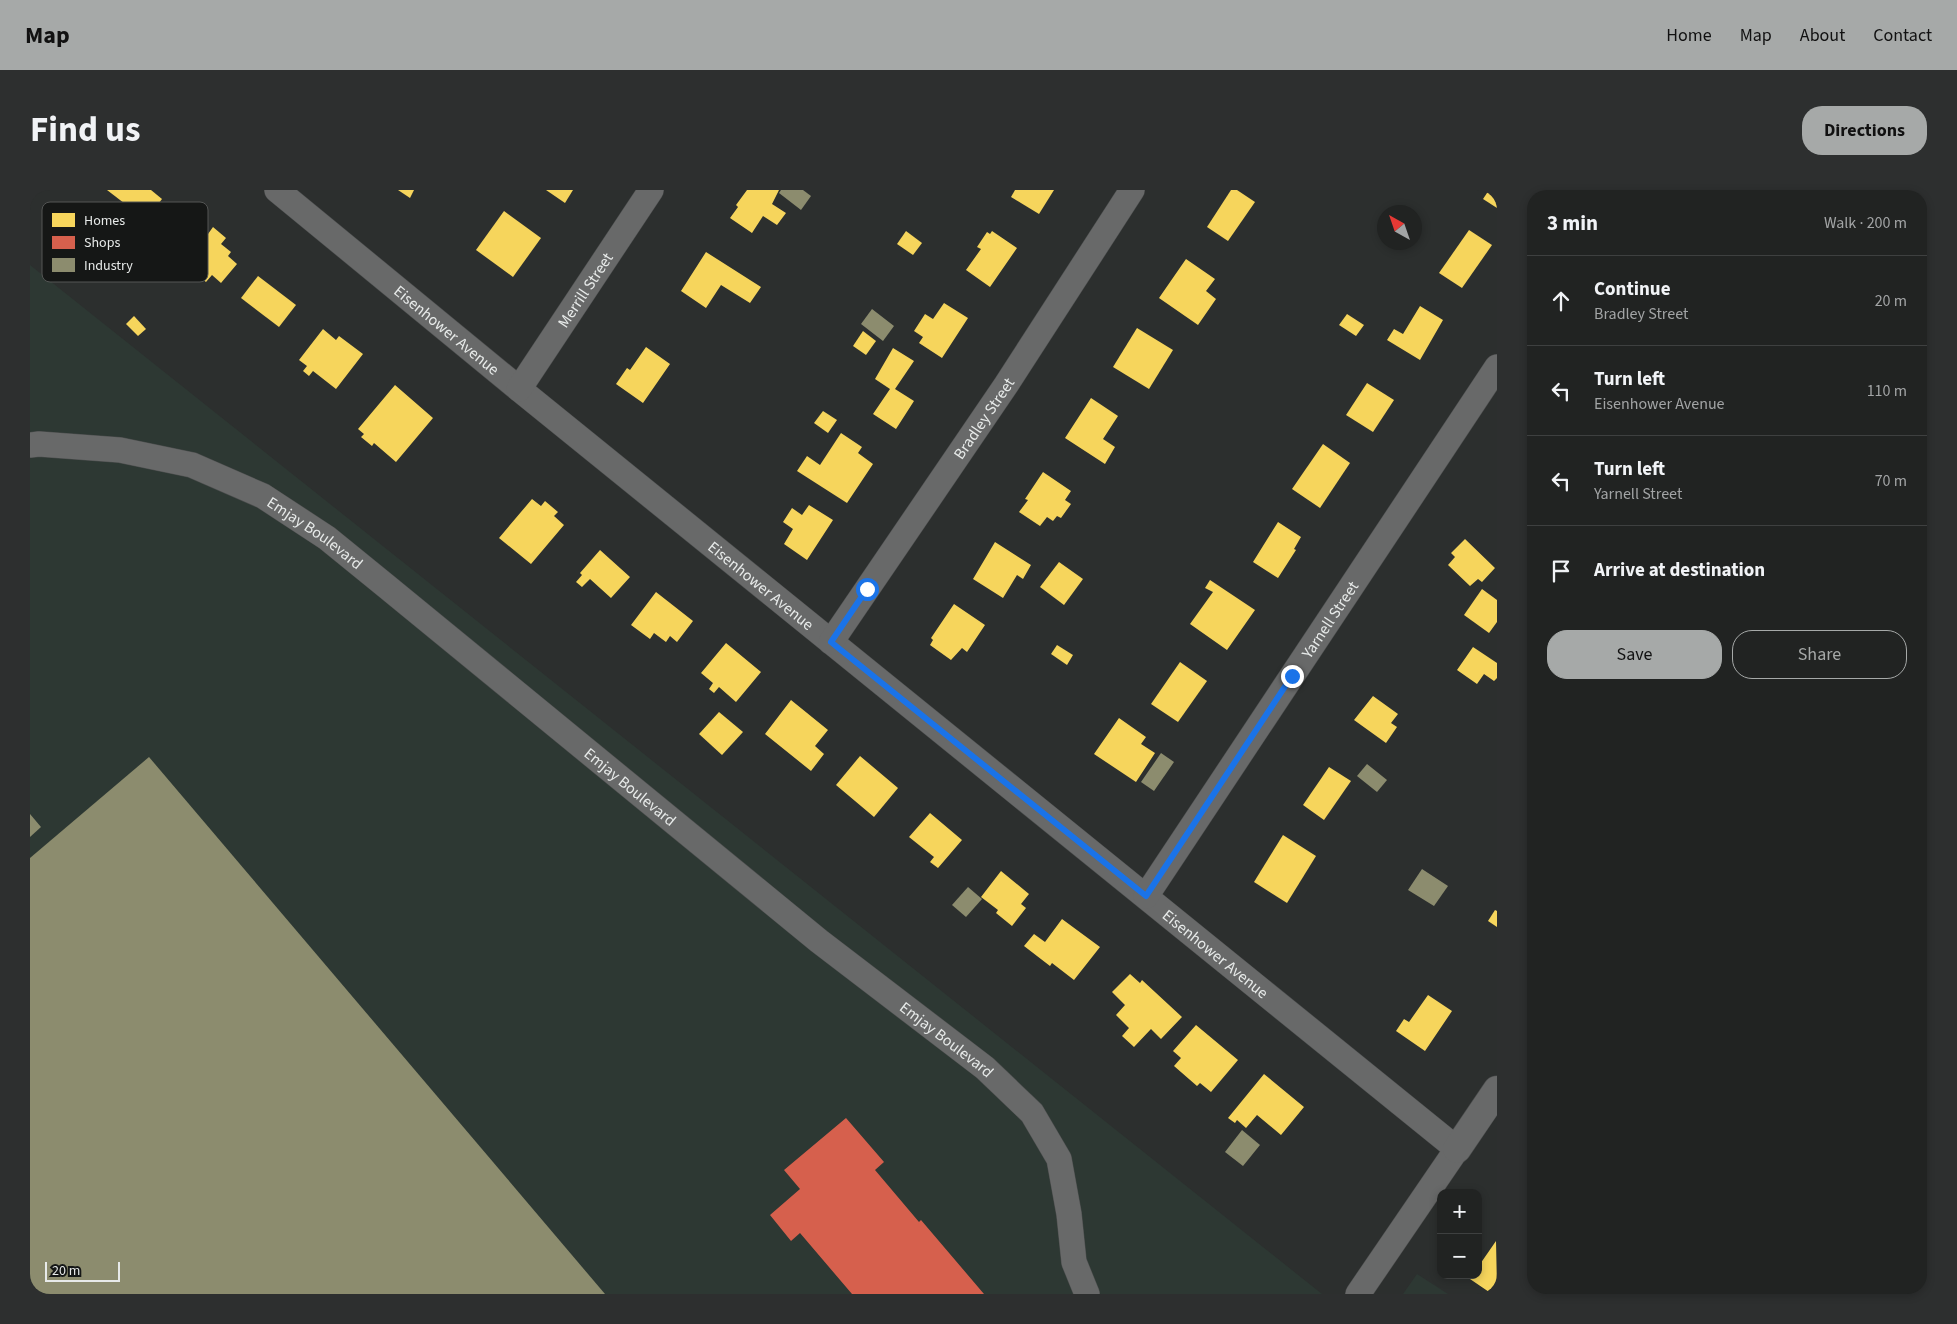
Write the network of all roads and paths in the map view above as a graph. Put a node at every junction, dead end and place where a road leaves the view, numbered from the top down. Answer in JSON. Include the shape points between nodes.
{"nodes":[{"id":1,"x":277,"y":190,"type":"edge"},
{"id":2,"x":651,"y":190,"type":"edge"},
{"id":3,"x":1132,"y":190,"type":"edge"},
{"id":4,"x":1497,"y":367,"type":"edge"},
{"id":5,"x":519,"y":389,"type":"junction"},
{"id":6,"x":30,"y":445,"type":"edge"},
{"id":7,"x":831,"y":642,"type":"junction"},
{"id":8,"x":1146,"y":896,"type":"junction"},
{"id":9,"x":1497,"y":1090,"type":"edge"},
{"id":10,"x":1457,"y":1150,"type":"junction"},
{"id":11,"x":1087,"y":1294,"type":"edge"},
{"id":12,"x":1358,"y":1294,"type":"edge"}],
"edges":[{"from":1,"to":5,"type":"street","name":"Eisenhower Avenue"},
{"from":2,"to":5,"type":"street","name":"Merrill Street"},
{"from":3,"to":7,"type":"street","name":"Bradley Street","via":[[1006,385]]},
{"from":4,"to":8,"type":"street","name":"Yarnell Street"},
{"from":5,"to":7,"type":"street","name":"Eisenhower Avenue"},
{"from":6,"to":11,"type":"street","name":"Emjay Boulevard","via":[[120,450],[192,466],[263,496],[327,538],[819,941],[985,1068],[1032,1113],[1059,1159],[1070,1214],[1074,1262]]},
{"from":7,"to":8,"type":"street","name":"Eisenhower Avenue"},
{"from":8,"to":10,"type":"street","name":"Eisenhower Avenue"},
{"from":9,"to":10,"type":"street"},
{"from":10,"to":12,"type":"street"}]}
